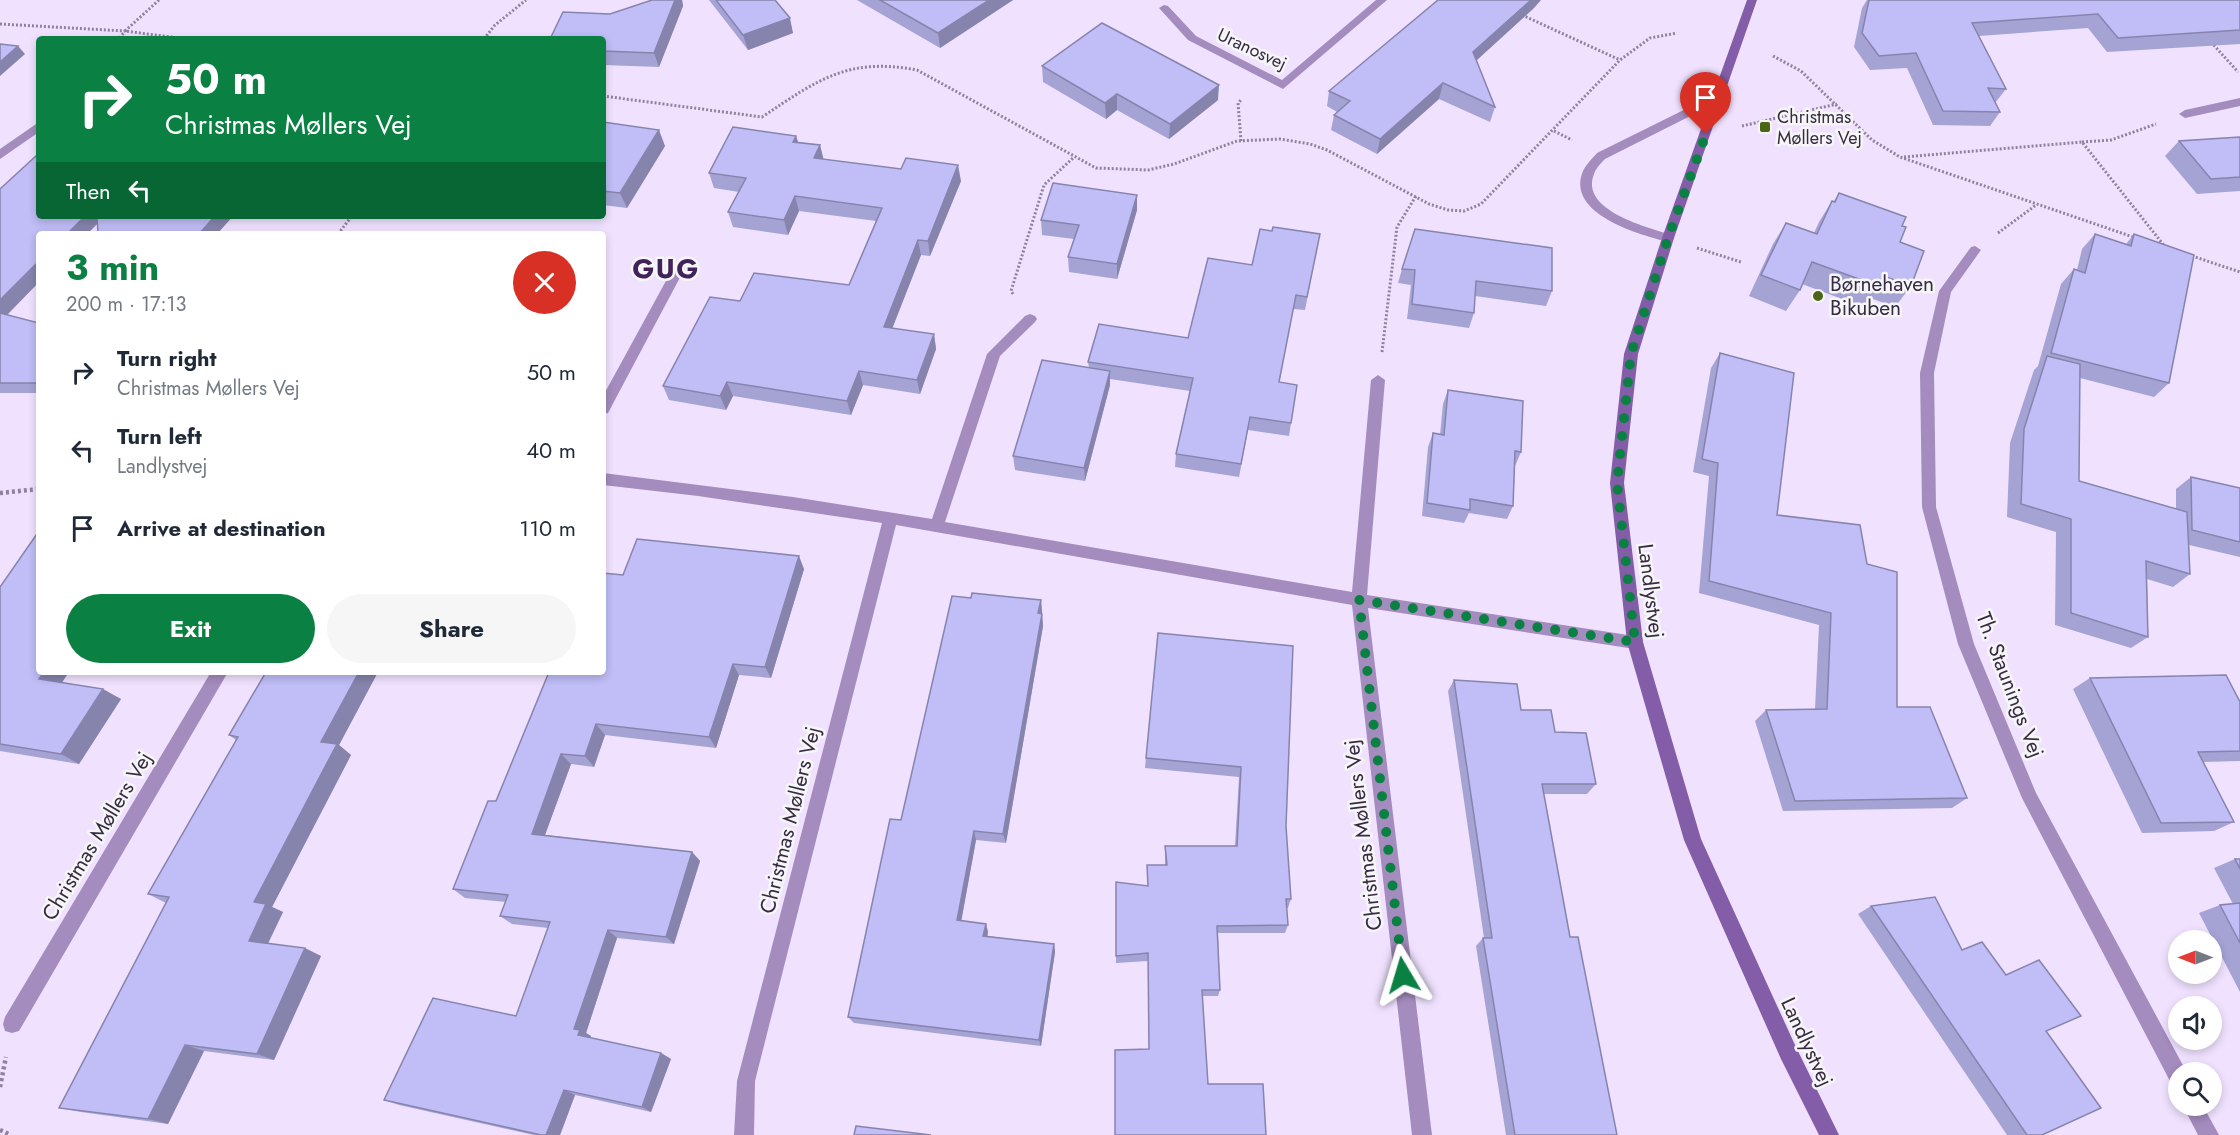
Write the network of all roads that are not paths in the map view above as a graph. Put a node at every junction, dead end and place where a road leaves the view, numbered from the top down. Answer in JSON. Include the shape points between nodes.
{"nodes":[{"id":1,"x":1382,"y":0,"type":"edge"},
{"id":2,"x":1752,"y":0,"type":"edge"},
{"id":3,"x":1164,"y":8,"type":"dead end"},
{"id":4,"x":1720,"y":96,"type":"junction"},
{"id":5,"x":2240,"y":102,"type":"edge"},
{"id":6,"x":2185,"y":114,"type":"road end"},
{"id":7,"x":36,"y":128,"type":"edge"},
{"id":8,"x":0,"y":155,"type":"edge"},
{"id":9,"x":1668,"y":238,"type":"junction"},
{"id":10,"x":1975,"y":250,"type":"road end"},
{"id":11,"x":679,"y":268,"type":"dead end"},
{"id":12,"x":1030,"y":319,"type":"road end"},
{"id":13,"x":1378,"y":380,"type":"road end"},
{"id":14,"x":606,"y":403,"type":"edge"},
{"id":15,"x":606,"y":479,"type":"edge"},
{"id":16,"x":891,"y":518,"type":"junction"},
{"id":17,"x":937,"y":525,"type":"junction"},
{"id":18,"x":1359,"y":600,"type":"junction"},
{"id":19,"x":1635,"y":642,"type":"junction"},
{"id":20,"x":218,"y":675,"type":"edge"},
{"id":21,"x":12,"y":1024,"type":"dead end"},
{"id":22,"x":2170,"y":1062,"type":"edge"},
{"id":23,"x":2199,"y":1116,"type":"edge"},
{"id":24,"x":744,"y":1135,"type":"edge"},
{"id":25,"x":1422,"y":1135,"type":"edge"},
{"id":26,"x":1829,"y":1135,"type":"edge"},
{"id":27,"x":2209,"y":1135,"type":"edge"}],
"edges":[{"from":1,"to":3,"type":"street","name":"Uranosvej","via":[[1283,85],[1192,38]]},
{"from":2,"to":4,"type":"street","name":"Landlystvej"},
{"from":4,"to":9,"type":"street","name":"Landlystvej"},
{"from":4,"to":9,"type":"street","via":[[1601,156],[1588,172],[1586,186],[1593,203],[1605,214]]},
{"from":5,"to":6,"type":"street"},
{"from":7,"to":8,"type":"street"},
{"from":9,"to":19,"type":"street","name":"Landlystvej","via":[[1631,354],[1617,483]]},
{"from":10,"to":22,"type":"street","name":"Th. Staunings Vej","via":[[1945,291],[1927,373],[1929,507],[1966,644],[2030,798]]},
{"from":11,"to":14,"type":"street"},
{"from":12,"to":17,"type":"street","via":[[994,354]]},
{"from":13,"to":18,"type":"street","name":"Christmas Møllers Vej"},
{"from":15,"to":16,"type":"street","via":[[704,489]]},
{"from":16,"to":17,"type":"street"},
{"from":16,"to":24,"type":"street","name":"Christmas Møllers Vej","via":[[746,1081]]},
{"from":17,"to":18,"type":"street"},
{"from":18,"to":19,"type":"street"},
{"from":18,"to":25,"type":"street","name":"Christmas Møllers Vej"},
{"from":19,"to":26,"type":"street","name":"Landlystvej","via":[[1693,840]]},
{"from":20,"to":21,"type":"street","name":"Christmas Møllers Vej"},
{"from":23,"to":27,"type":"street"}]}
